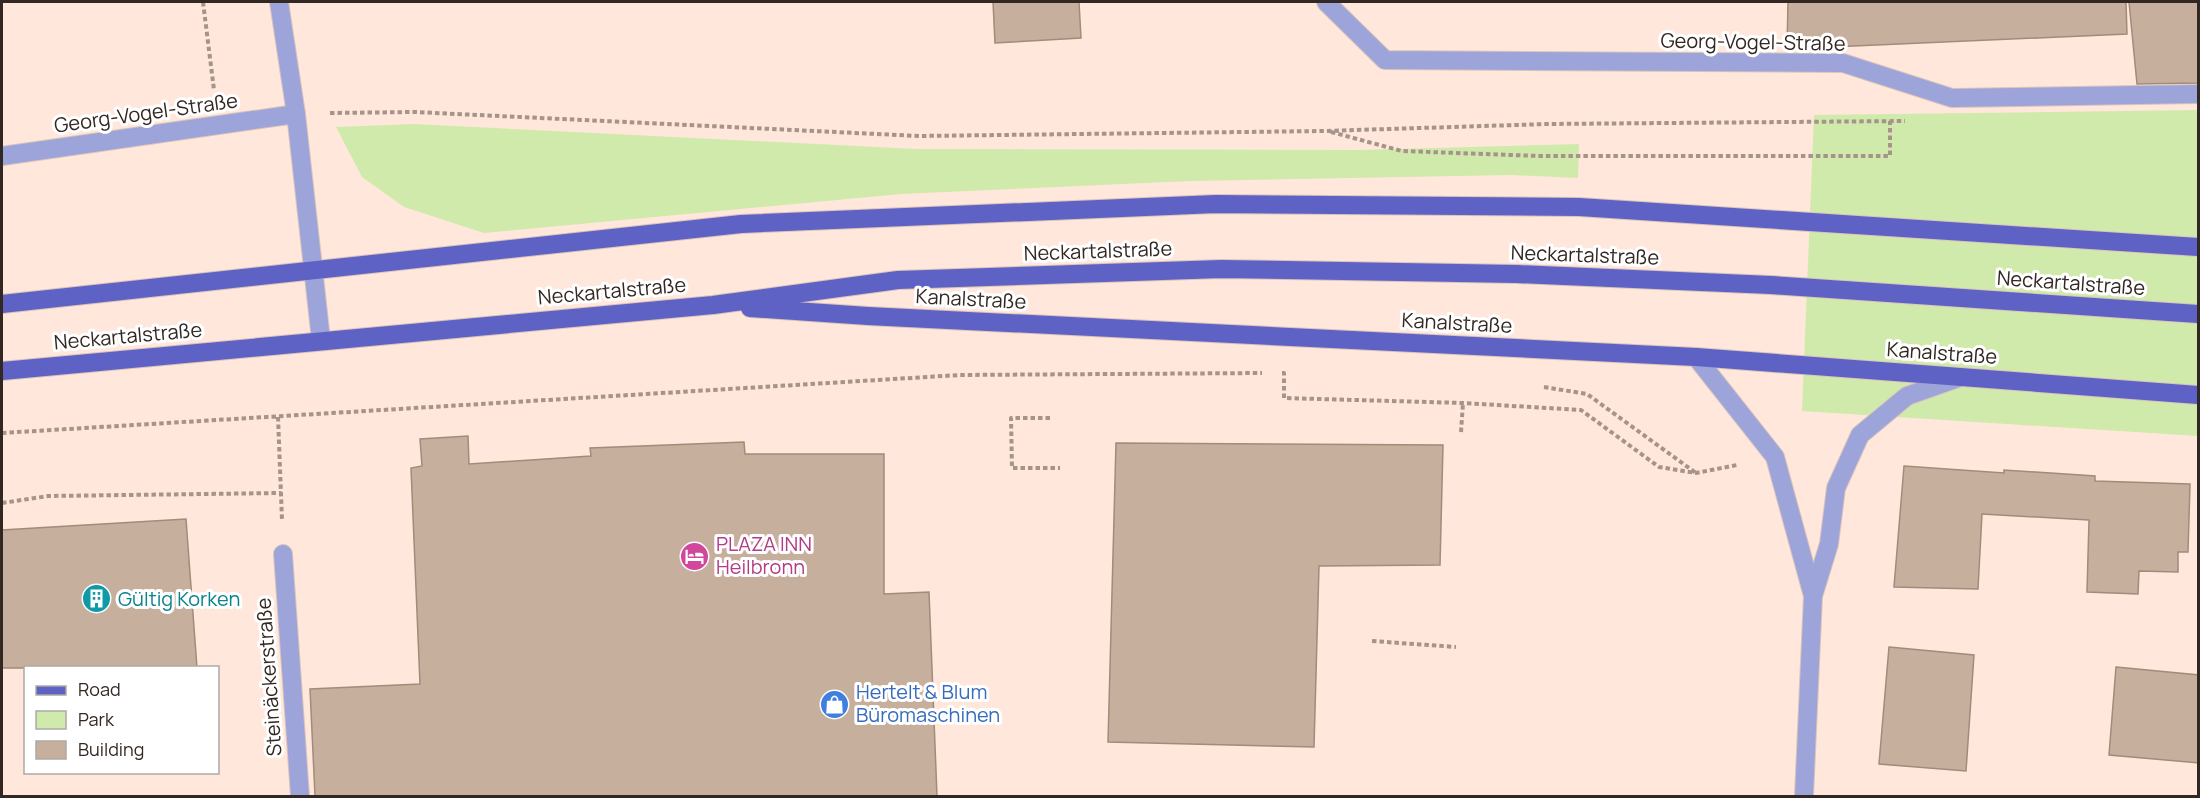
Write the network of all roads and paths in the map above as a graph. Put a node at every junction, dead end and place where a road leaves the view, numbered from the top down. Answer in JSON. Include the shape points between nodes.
{"nodes":[{"id":1,"x":203,"y":2,"type":"edge"},
{"id":2,"x":279,"y":2,"type":"edge"},
{"id":3,"x":1326,"y":2,"type":"edge"},
{"id":4,"x":2199,"y":93,"type":"edge"},
{"id":5,"x":296,"y":114,"type":"junction"},
{"id":6,"x":1890,"y":121,"type":"junction"},
{"id":7,"x":1914,"y":122,"type":"dead end"},
{"id":8,"x":218,"y":126,"type":"junction"},
{"id":9,"x":1324,"y":130,"type":"junction"},
{"id":10,"x":2,"y":156,"type":"edge"},
{"id":11,"x":2199,"y":237,"type":"edge"},
{"id":12,"x":2151,"y":244,"type":"junction"},
{"id":13,"x":2199,"y":247,"type":"edge"},
{"id":14,"x":313,"y":271,"type":"junction"},
{"id":15,"x":2,"y":304,"type":"edge"},
{"id":16,"x":712,"y":305,"type":"junction"},
{"id":17,"x":2199,"y":314,"type":"edge"},
{"id":18,"x":321,"y":340,"type":"junction"},
{"id":19,"x":1696,"y":357,"type":"junction"},
{"id":20,"x":2,"y":371,"type":"edge"},
{"id":21,"x":1961,"y":377,"type":"junction"},
{"id":22,"x":1535,"y":386,"type":"dead end"},
{"id":23,"x":2199,"y":395,"type":"edge"},
{"id":24,"x":1463,"y":403,"type":"junction"},
{"id":25,"x":278,"y":417,"type":"junction"},
{"id":26,"x":1050,"y":418,"type":"dead end"},
{"id":27,"x":1461,"y":432,"type":"dead end"},
{"id":28,"x":2,"y":433,"type":"edge"},
{"id":29,"x":1775,"y":457,"type":"junction"},
{"id":30,"x":1060,"y":468,"type":"dead end"},
{"id":31,"x":1696,"y":473,"type":"junction"},
{"id":32,"x":281,"y":493,"type":"junction"},
{"id":33,"x":2,"y":503,"type":"edge"},
{"id":34,"x":283,"y":554,"type":"joint"},
{"id":35,"x":1813,"y":596,"type":"junction"},
{"id":36,"x":1372,"y":641,"type":"dead end"},
{"id":37,"x":1456,"y":647,"type":"dead end"},
{"id":38,"x":300,"y":796,"type":"edge"},
{"id":39,"x":1804,"y":796,"type":"edge"}],
"edges":[{"from":1,"to":8,"type":"path"},
{"from":2,"to":5,"type":"street"},
{"from":3,"to":4,"type":"street","name":"Georg-Vogel-Straße","via":[[1385,60],[1844,63],[1952,98]]},
{"from":5,"to":8,"type":"street","name":"Georg-Vogel-Straße"},
{"from":5,"to":9,"type":"path","via":[[416,112],[919,136]]},
{"from":5,"to":14,"type":"street"},
{"from":6,"to":7,"type":"path"},
{"from":6,"to":9,"type":"path"},
{"from":6,"to":9,"type":"path","via":[[1890,156],[1539,156],[1402,151]]},
{"from":8,"to":10,"type":"street","name":"Georg-Vogel-Straße"},
{"from":11,"to":12,"type":"main road","name":"Neckartalstraße"},
{"from":12,"to":13,"type":"main road","name":"Neckartalstraße"},
{"from":12,"to":14,"type":"main road","name":"Neckartalstraße","via":[[1579,207],[1216,204],[741,224]]},
{"from":14,"to":15,"type":"main road","name":"Neckartalstraße"},
{"from":14,"to":18,"type":"street"},
{"from":16,"to":17,"type":"main road","name":"Neckartalstraße","via":[[898,280],[1221,269],[1516,274],[1759,284]]},
{"from":16,"to":18,"type":"main road","name":"Neckartalstraße"},
{"from":16,"to":19,"type":"main road","name":"Kanalstraße"},
{"from":18,"to":20,"type":"main road","name":"Neckartalstraße"},
{"from":19,"to":21,"type":"main road","name":"Kanalstraße"},
{"from":19,"to":29,"type":"street"},
{"from":21,"to":23,"type":"main road","name":"Kanalstraße"},
{"from":21,"to":35,"type":"street","via":[[1907,396],[1860,435],[1836,488],[1829,544]]},
{"from":22,"to":31,"type":"path","via":[[1587,394]]},
{"from":24,"to":25,"type":"path","via":[[1284,398],[1284,373],[960,375]]},
{"from":24,"to":27,"type":"path"},
{"from":24,"to":31,"type":"path","via":[[1581,411],[1659,467]]},
{"from":25,"to":28,"type":"path"},
{"from":25,"to":32,"type":"path"},
{"from":26,"to":30,"type":"path","via":[[1011,418],[1012,468]]},
{"from":29,"to":31,"type":"path"},
{"from":29,"to":35,"type":"street"},
{"from":32,"to":33,"type":"path","via":[[48,496]]},
{"from":32,"to":34,"type":"path"},
{"from":34,"to":38,"type":"street","name":"Steinäckerstraße"},
{"from":35,"to":39,"type":"street"},
{"from":36,"to":37,"type":"path"}]}
